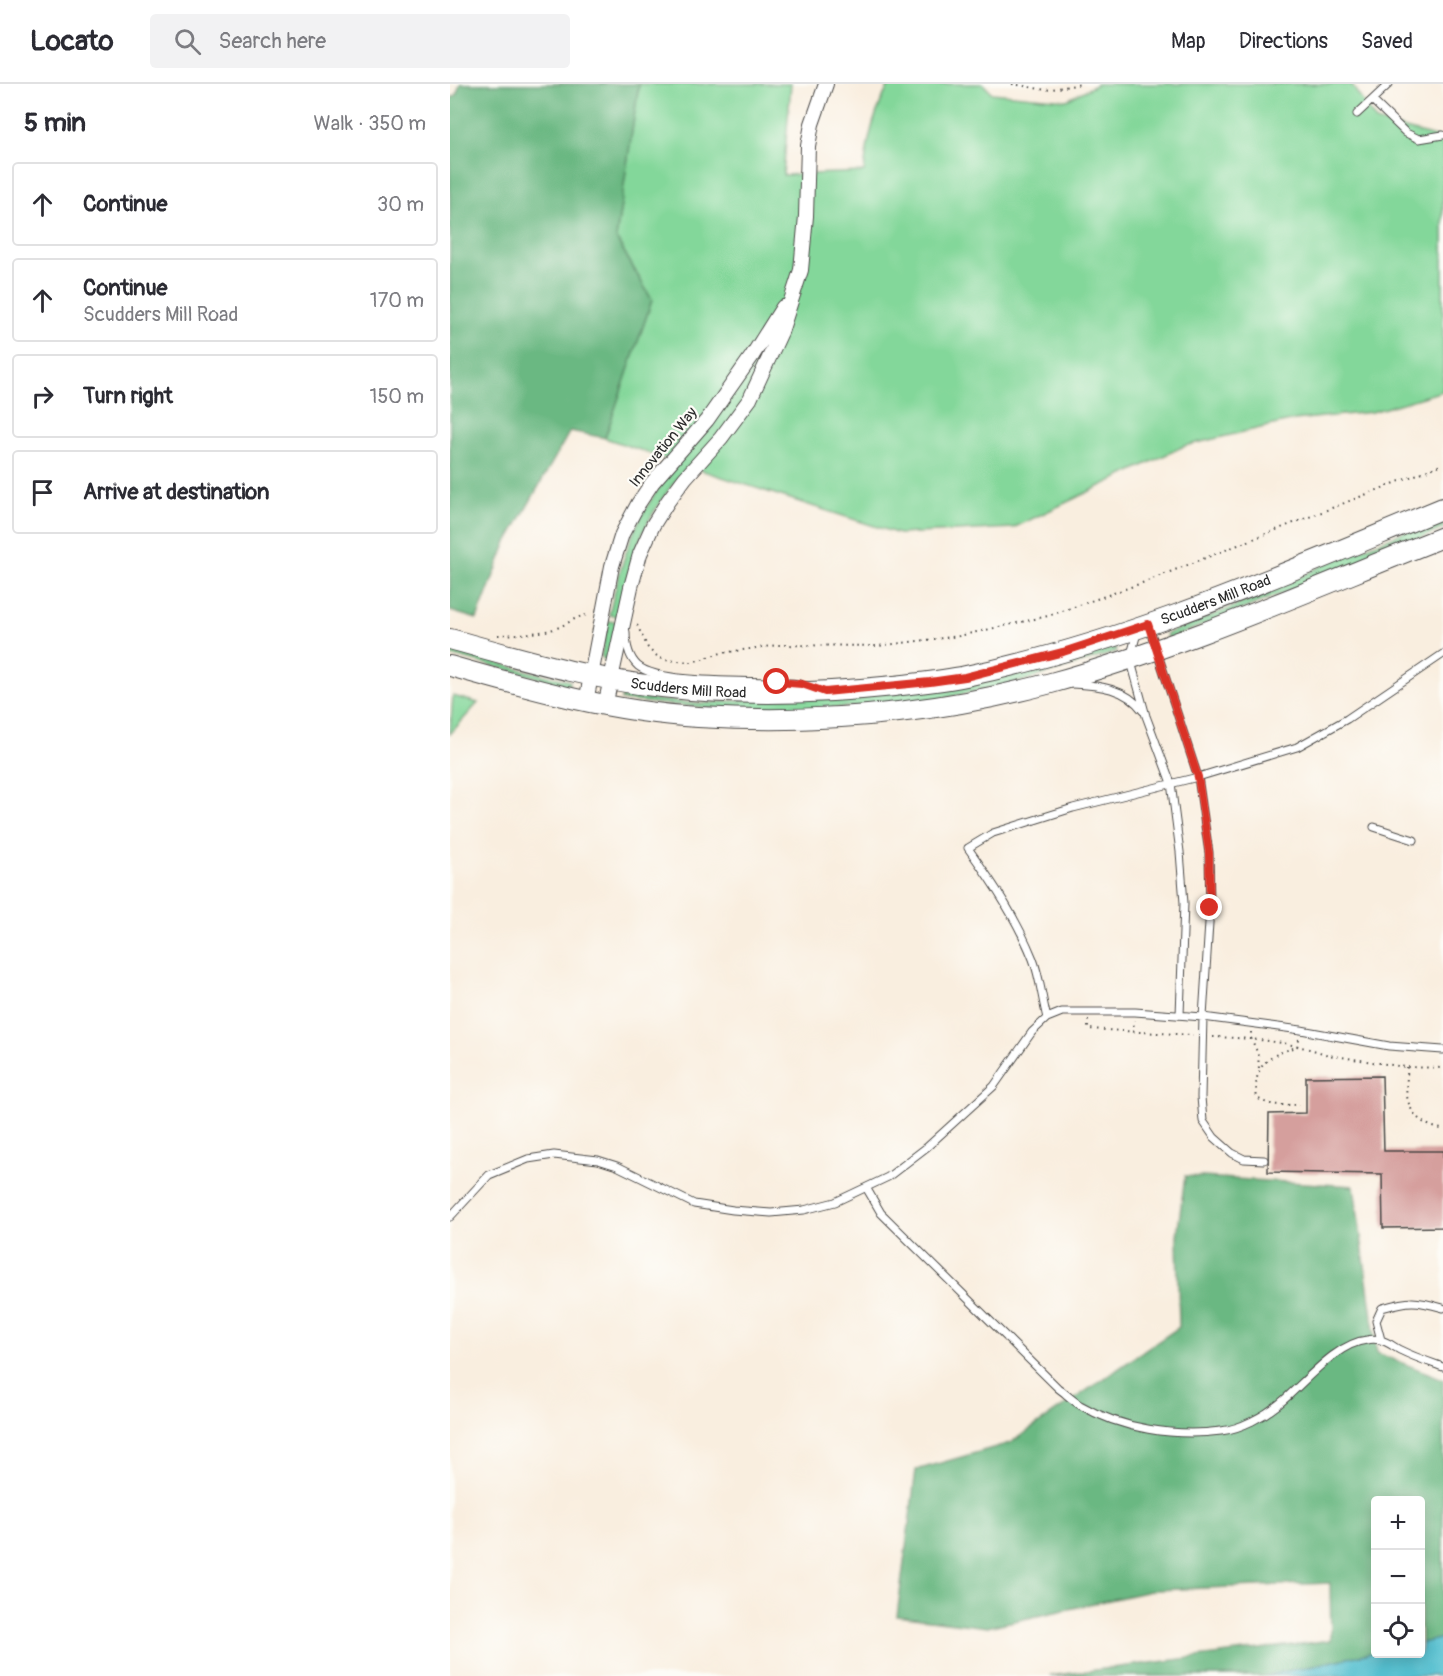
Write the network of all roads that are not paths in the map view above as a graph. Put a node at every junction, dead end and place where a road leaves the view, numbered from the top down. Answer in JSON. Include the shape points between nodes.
{"nodes":[{"id":1,"x":826,"y":84,"type":"edge"},
{"id":2,"x":1389,"y":84,"type":"edge"},
{"id":3,"x":1372,"y":100,"type":"junction"},
{"id":4,"x":1357,"y":114,"type":"dead end"},
{"id":5,"x":1443,"y":135,"type":"edge"},
{"id":6,"x":794,"y":290,"type":"junction"},
{"id":7,"x":721,"y":400,"type":"junction"},
{"id":8,"x":741,"y":413,"type":"junction"},
{"id":9,"x":1443,"y":508,"type":"edge"},
{"id":10,"x":1443,"y":537,"type":"edge"},
{"id":11,"x":625,"y":621,"type":"junction"},
{"id":12,"x":1143,"y":626,"type":"junction"},
{"id":13,"x":450,"y":639,"type":"edge"},
{"id":14,"x":1155,"y":649,"type":"junction"},
{"id":15,"x":1443,"y":654,"type":"edge"},
{"id":16,"x":1130,"y":658,"type":"junction"},
{"id":17,"x":450,"y":666,"type":"edge"},
{"id":18,"x":591,"y":677,"type":"junction"},
{"id":19,"x":610,"y":680,"type":"junction"},
{"id":20,"x":1052,"y":682,"type":"junction"},
{"id":21,"x":825,"y":692,"type":"junction"},
{"id":22,"x":595,"y":704,"type":"junction"},
{"id":23,"x":1146,"y":716,"type":"junction"},
{"id":24,"x":1198,"y":777,"type":"junction"},
{"id":25,"x":1171,"y":783,"type":"junction"},
{"id":26,"x":1374,"y":827,"type":"dead end"},
{"id":27,"x":1414,"y":840,"type":"dead end"},
{"id":28,"x":1180,"y":1015,"type":"junction"},
{"id":29,"x":1203,"y":1017,"type":"junction"},
{"id":30,"x":1047,"y":1018,"type":"junction"},
{"id":31,"x":1443,"y":1050,"type":"edge"},
{"id":32,"x":1264,"y":1160,"type":"dead end"},
{"id":33,"x":867,"y":1189,"type":"junction"},
{"id":34,"x":450,"y":1217,"type":"edge"},
{"id":35,"x":1443,"y":1308,"type":"edge"},
{"id":36,"x":1381,"y":1340,"type":"junction"},
{"id":37,"x":1443,"y":1367,"type":"edge"}],
"edges":[{"from":1,"to":6,"type":"street","name":"Innovation Way","via":[[808,146],[804,252]]},
{"from":2,"to":3,"type":"lane"},
{"from":3,"to":4,"type":"lane"},
{"from":3,"to":5,"type":"lane","via":[[1406,133],[1419,139]]},
{"from":6,"to":7,"type":"street","name":"Innovation Way"},
{"from":6,"to":8,"type":"street","name":"Innovation Way","via":[[763,375]]},
{"from":7,"to":8,"type":"street"},
{"from":7,"to":18,"type":"street","name":"Innovation Way","via":[[652,483],[622,534]]},
{"from":8,"to":11,"type":"street","name":"Innovation Way","via":[[685,478],[653,525],[640,554]]},
{"from":9,"to":12,"type":"main road","name":"Scudders Mill Road"},
{"from":10,"to":14,"type":"main road","name":"Scudders Mill Road"},
{"from":11,"to":19,"type":"street","name":"Innovation Way"},
{"from":11,"to":21,"type":"lane","via":[[628,652],[652,674],[789,682]]},
{"from":12,"to":14,"type":"lane"},
{"from":12,"to":16,"type":"lane"},
{"from":12,"to":21,"type":"main road","name":"Scudders Mill Road","via":[[965,677]]},
{"from":13,"to":18,"type":"main road","name":"Scudders Mill Road"},
{"from":14,"to":16,"type":"main road","name":"Scudders Mill Road"},
{"from":14,"to":24,"type":"lane"},
{"from":15,"to":24,"type":"lane","via":[[1347,719],[1297,747]]},
{"from":16,"to":20,"type":"main road","name":"Scudders Mill Road"},
{"from":16,"to":23,"type":"lane"},
{"from":17,"to":22,"type":"main road","name":"Scudders Mill Road"},
{"from":18,"to":19,"type":"main road","name":"Scudders Mill Road"},
{"from":18,"to":22,"type":"street","name":"Innovation Way"},
{"from":19,"to":21,"type":"main road","name":"Scudders Mill Road","via":[[712,691]]},
{"from":19,"to":22,"type":"street","name":"Innovation Way"},
{"from":20,"to":22,"type":"main road","name":"Scudders Mill Road","via":[[934,707],[834,718],[696,717]]},
{"from":20,"to":23,"type":"lane","via":[[1107,687],[1138,704]]},
{"from":23,"to":25,"type":"lane"},
{"from":24,"to":25,"type":"lane"},
{"from":24,"to":29,"type":"lane","via":[[1209,853],[1210,908]]},
{"from":25,"to":28,"type":"lane","via":[[1184,903]]},
{"from":25,"to":30,"type":"lane","via":[[993,833],[968,848],[1016,923],[1034,962]]},
{"from":26,"to":27,"type":"lane"},
{"from":28,"to":29,"type":"lane"},
{"from":28,"to":30,"type":"lane","via":[[1070,1011]]},
{"from":29,"to":31,"type":"lane","via":[[1389,1046]]},
{"from":29,"to":32,"type":"lane","via":[[1203,1121],[1232,1153],[1244,1159]]},
{"from":30,"to":33,"type":"lane","via":[[1032,1032],[994,1086],[927,1147]]},
{"from":33,"to":34,"type":"lane","via":[[804,1210],[733,1210],[694,1204],[598,1160],[554,1155],[528,1159],[489,1175]]},
{"from":33,"to":36,"type":"lane","via":[[881,1213],[1058,1388],[1109,1419],[1151,1430],[1224,1431],[1256,1419],[1280,1404],[1344,1349],[1364,1340]]},
{"from":35,"to":36,"type":"lane","via":[[1407,1301],[1382,1308],[1376,1321]]},
{"from":36,"to":37,"type":"lane"}]}
